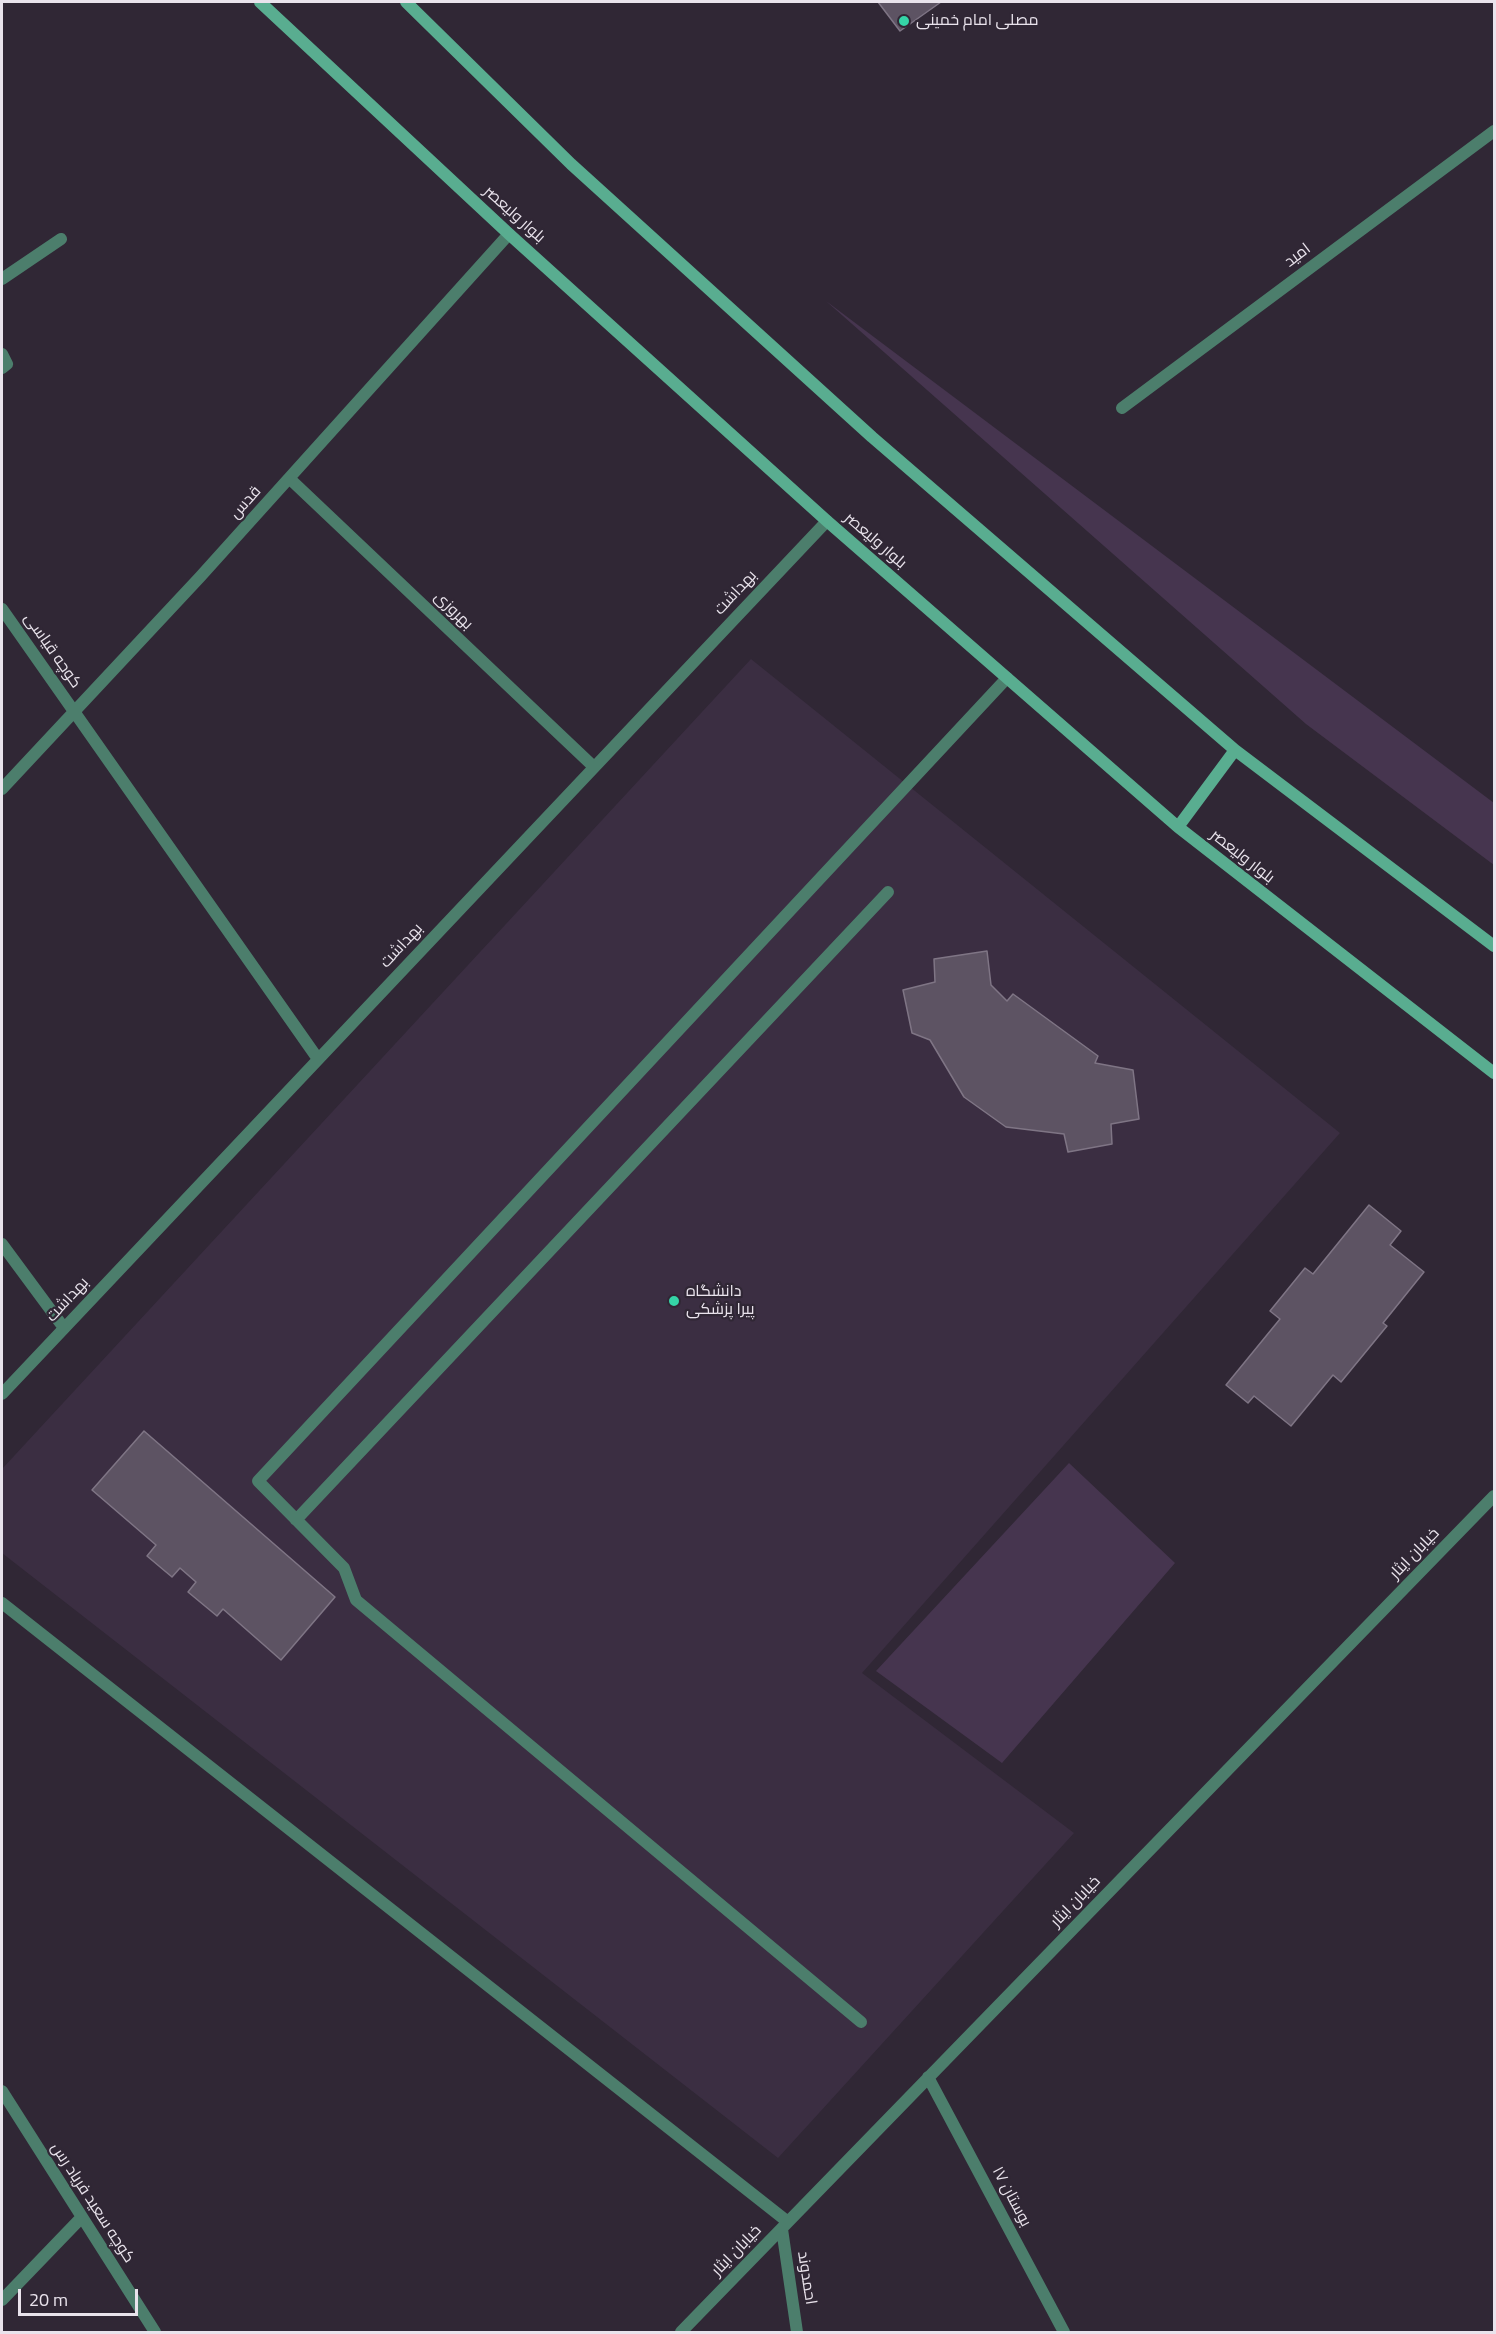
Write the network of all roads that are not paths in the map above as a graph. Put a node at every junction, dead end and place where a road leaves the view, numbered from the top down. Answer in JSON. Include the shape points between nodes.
{"nodes":[{"id":1,"x":260,"y":2,"type":"edge"},
{"id":2,"x":405,"y":2,"type":"edge"},
{"id":3,"x":1494,"y":131,"type":"edge"},
{"id":4,"x":509,"y":234,"type":"junction"},
{"id":5,"x":61,"y":239,"type":"dead end"},
{"id":6,"x":2,"y":279,"type":"edge"},
{"id":7,"x":2,"y":354,"type":"edge"},
{"id":8,"x":2,"y":368,"type":"edge"},
{"id":9,"x":1122,"y":408,"type":"dead end"},
{"id":10,"x":290,"y":478,"type":"junction"},
{"id":11,"x":826,"y":521,"type":"junction"},
{"id":12,"x":2,"y":609,"type":"edge"},
{"id":13,"x":1007,"y":678,"type":"junction"},
{"id":14,"x":75,"y":713,"type":"junction"},
{"id":15,"x":1235,"y":750,"type":"junction"},
{"id":16,"x":594,"y":767,"type":"junction"},
{"id":17,"x":2,"y":789,"type":"edge"},
{"id":18,"x":1178,"y":827,"type":"junction"},
{"id":19,"x":888,"y":892,"type":"dead end"},
{"id":20,"x":1494,"y":946,"type":"edge"},
{"id":21,"x":318,"y":1059,"type":"junction"},
{"id":22,"x":1494,"y":1073,"type":"edge"},
{"id":23,"x":2,"y":1244,"type":"edge"},
{"id":24,"x":64,"y":1328,"type":"junction"},
{"id":25,"x":2,"y":1394,"type":"edge"},
{"id":26,"x":1494,"y":1496,"type":"edge"},
{"id":27,"x":296,"y":1520,"type":"junction"},
{"id":28,"x":2,"y":1603,"type":"edge"},
{"id":29,"x":861,"y":2022,"type":"dead end"},
{"id":30,"x":928,"y":2077,"type":"junction"},
{"id":31,"x":2,"y":2091,"type":"edge"},
{"id":32,"x":81,"y":2218,"type":"junction"},
{"id":33,"x":785,"y":2225,"type":"junction"},
{"id":34,"x":2,"y":2300,"type":"edge"},
{"id":35,"x":155,"y":2332,"type":"edge"},
{"id":36,"x":681,"y":2332,"type":"edge"},
{"id":37,"x":797,"y":2332,"type":"edge"},
{"id":38,"x":1064,"y":2332,"type":"edge"}],
"edges":[{"from":1,"to":4,"type":"main road","name":"بلوار ولیعصر"},
{"from":2,"to":15,"type":"main road","via":[[571,164],[864,429]]},
{"from":3,"to":9,"type":"street","name":"امید"},
{"from":4,"to":10,"type":"street","name":"قدس"},
{"from":4,"to":11,"type":"main road","name":"بلوار ولیعصر"},
{"from":5,"to":6,"type":"street"},
{"from":7,"to":8,"type":"street","via":[[7,364]]},
{"from":10,"to":14,"type":"street","name":"قدس"},
{"from":10,"to":16,"type":"street","name":"بهروزی"},
{"from":11,"to":13,"type":"main road","name":"بلوار ولیعصر"},
{"from":11,"to":16,"type":"street","name":"بهداشت"},
{"from":12,"to":14,"type":"street","name":"کوچه قیاسی"},
{"from":13,"to":18,"type":"main road","name":"بلوار ولیعصر"},
{"from":13,"to":27,"type":"street","via":[[258,1481]]},
{"from":14,"to":17,"type":"street","name":"قدس"},
{"from":14,"to":21,"type":"street","name":"کوچه قیاسی"},
{"from":15,"to":18,"type":"main road"},
{"from":15,"to":20,"type":"main road"},
{"from":16,"to":21,"type":"street","name":"بهداشت"},
{"from":18,"to":22,"type":"main road","name":"بلوار ولیعصر"},
{"from":19,"to":27,"type":"street"},
{"from":21,"to":24,"type":"street","name":"بهداشت"},
{"from":23,"to":24,"type":"street"},
{"from":24,"to":25,"type":"street","name":"بهداشت"},
{"from":26,"to":30,"type":"street","name":"خیابان ایثار"},
{"from":27,"to":29,"type":"street","via":[[344,1569],[356,1600]]},
{"from":28,"to":33,"type":"street"},
{"from":30,"to":33,"type":"street","name":"خیابان ایثار"},
{"from":30,"to":38,"type":"street","name":"بوستان ۱۷"},
{"from":31,"to":32,"type":"street","name":"کوچه سعید فریاد رس"},
{"from":32,"to":34,"type":"street"},
{"from":32,"to":35,"type":"street","name":"کوچه سعید فریاد رس"},
{"from":33,"to":36,"type":"street","name":"خیابان ایثار"},
{"from":33,"to":37,"type":"street","name":"احمدوند"}]}
